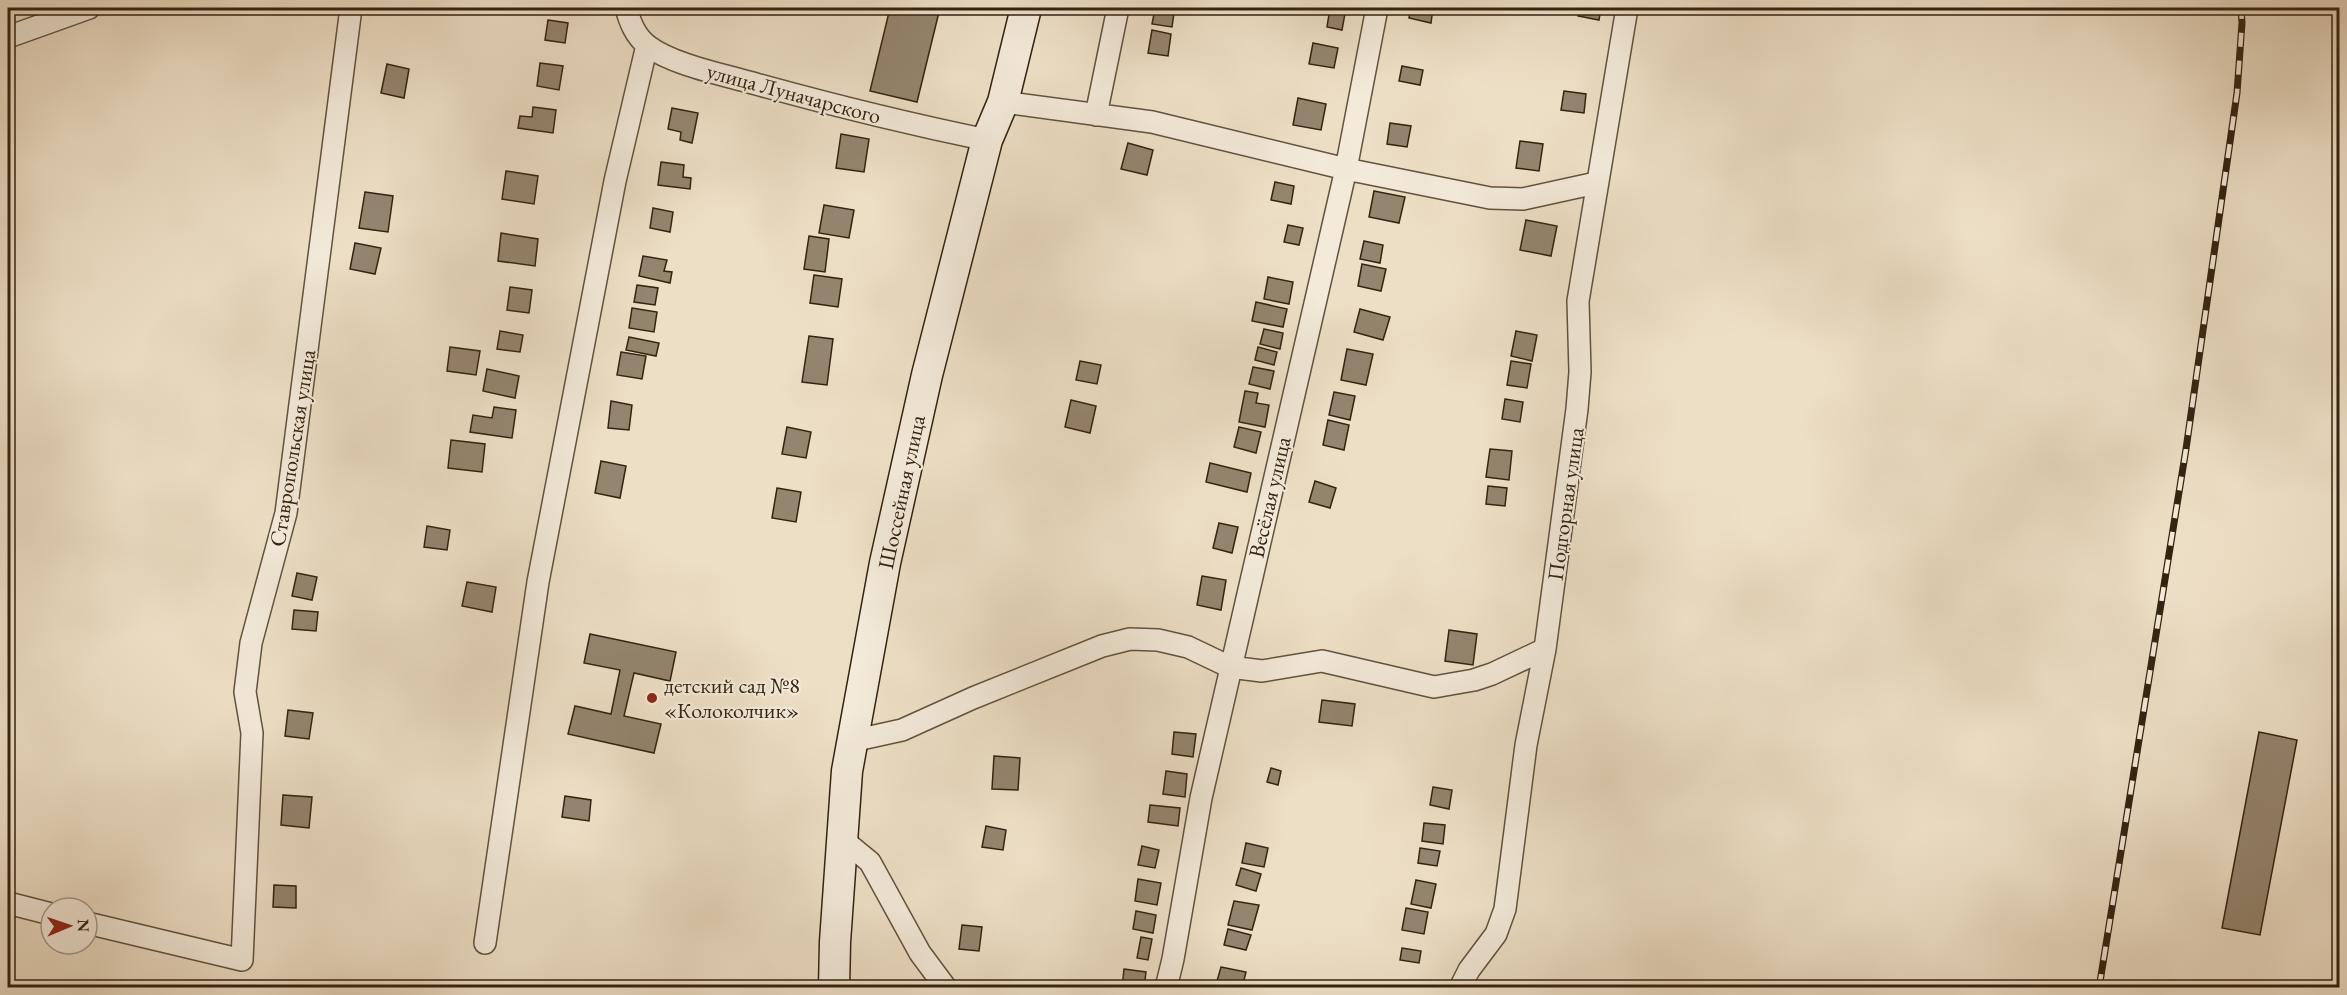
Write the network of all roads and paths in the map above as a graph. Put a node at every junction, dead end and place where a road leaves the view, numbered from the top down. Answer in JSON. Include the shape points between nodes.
{"nodes":[{"id":1,"x":89,"y":8,"type":"edge"},
{"id":2,"x":351,"y":8,"type":"edge"},
{"id":3,"x":626,"y":8,"type":"edge"},
{"id":4,"x":1026,"y":8,"type":"edge"},
{"id":5,"x":1118,"y":8,"type":"edge"},
{"id":6,"x":1377,"y":8,"type":"edge"},
{"id":7,"x":1626,"y":8,"type":"edge"},
{"id":8,"x":8,"y":37,"type":"edge"},
{"id":9,"x":647,"y":45,"type":"junction"},
{"id":10,"x":1003,"y":102,"type":"junction"},
{"id":11,"x":1095,"y":115,"type":"junction"},
{"id":12,"x":987,"y":140,"type":"junction"},
{"id":13,"x":1346,"y":169,"type":"junction"},
{"id":14,"x":1596,"y":183,"type":"junction"},
{"id":15,"x":1545,"y":649,"type":"junction"},
{"id":16,"x":1230,"y":667,"type":"junction"},
{"id":17,"x":852,"y":741,"type":"junction"},
{"id":18,"x":842,"y":839,"type":"junction"},
{"id":19,"x":8,"y":903,"type":"edge"},
{"id":20,"x":39,"y":911,"type":"edge"},
{"id":21,"x":99,"y":926,"type":"edge"},
{"id":22,"x":485,"y":944,"type":"dead end"},
{"id":23,"x":834,"y":987,"type":"edge"},
{"id":24,"x":946,"y":987,"type":"edge"},
{"id":25,"x":1166,"y":987,"type":"edge"},
{"id":26,"x":1460,"y":987,"type":"edge"}],
"edges":[{"from":1,"to":8,"type":"street"},
{"from":2,"to":21,"type":"street","name":"Ставропольская улица","via":[[286,513],[251,643],[245,692],[252,733],[242,960]]},
{"from":3,"to":9,"type":"street","name":"улица Луначарского","via":[[632,27]]},
{"from":4,"to":10,"type":"main road","name":"Шоссейная улица"},
{"from":5,"to":11,"type":"street"},
{"from":6,"to":13,"type":"street","name":"Весёлая улица"},
{"from":7,"to":14,"type":"street","name":"Подгорная улица"},
{"from":9,"to":12,"type":"street","name":"улица Луначарского","via":[[664,56],[724,75],[883,118]]},
{"from":9,"to":22,"type":"street","via":[[615,181],[538,582]]},
{"from":10,"to":11,"type":"street"},
{"from":10,"to":12,"type":"main road","name":"Шоссейная улица"},
{"from":11,"to":13,"type":"street","via":[[1152,122]]},
{"from":12,"to":17,"type":"main road","name":"Шоссейная улица","via":[[922,397],[885,563]]},
{"from":13,"to":14,"type":"street","via":[[1490,198],[1523,199]]},
{"from":13,"to":16,"type":"street","name":"Весёлая улица"},
{"from":14,"to":15,"type":"street","name":"Подгорная улица","via":[[1578,301],[1578,400]]},
{"from":15,"to":16,"type":"street","via":[[1474,680],[1434,687],[1322,661],[1262,671]]},
{"from":15,"to":26,"type":"street","name":"Подгорная улица","via":[[1526,745],[1505,909],[1496,934]]},
{"from":16,"to":17,"type":"street","via":[[1188,647],[1130,639],[1102,646],[902,730]]},
{"from":16,"to":25,"type":"street","name":"Весёлая улица"},
{"from":17,"to":18,"type":"main road","name":"Шоссейная улица"},
{"from":18,"to":23,"type":"main road","name":"Шоссейная улица"},
{"from":18,"to":24,"type":"street","via":[[870,862],[920,953]]},
{"from":19,"to":20,"type":"street"}]}
